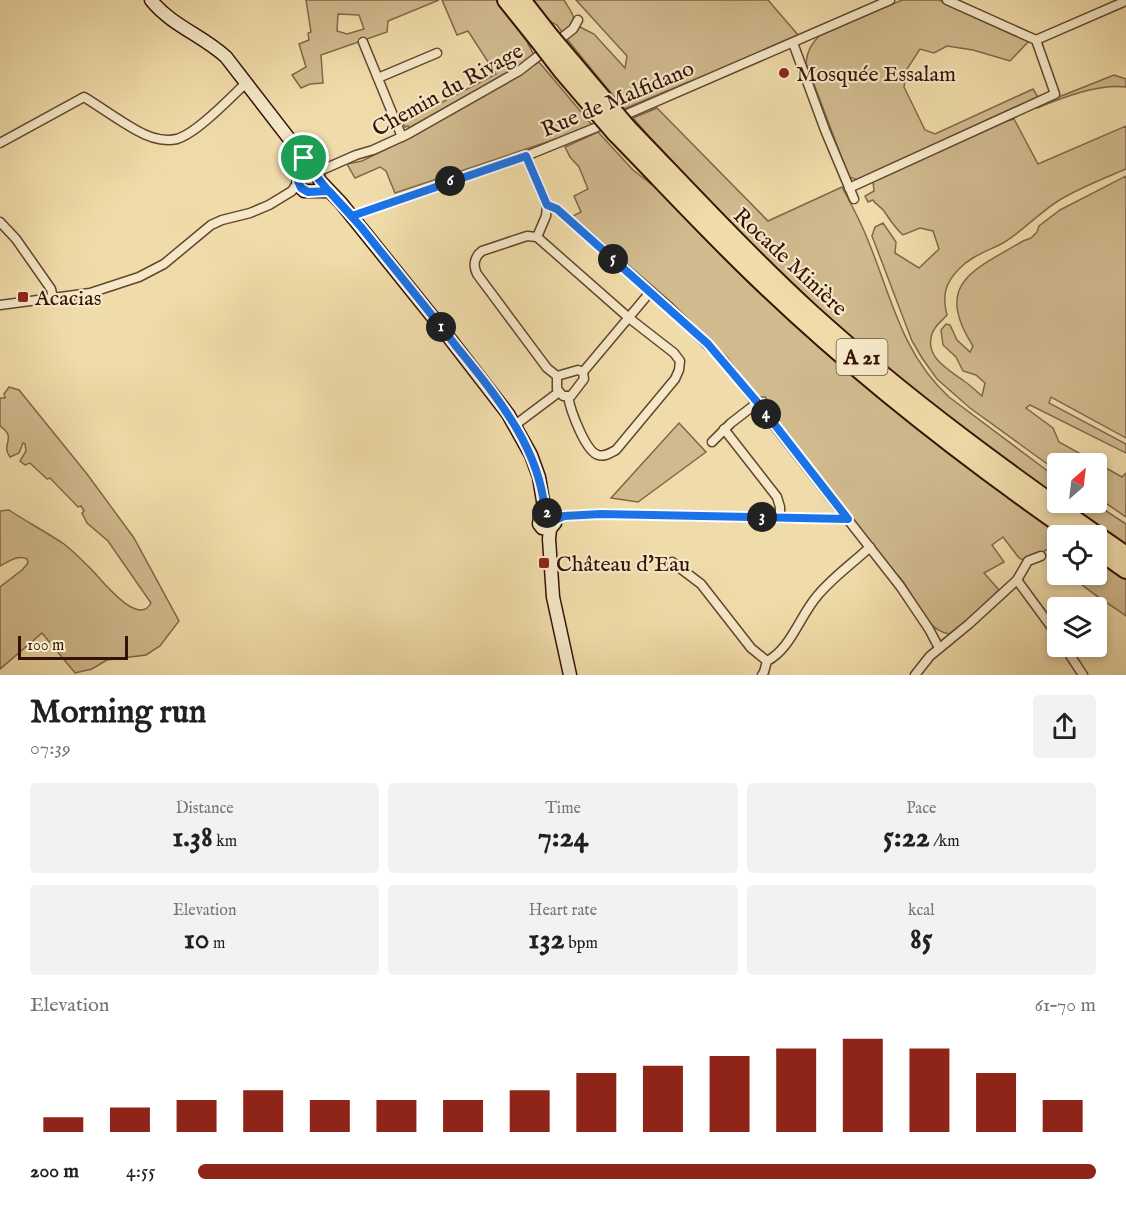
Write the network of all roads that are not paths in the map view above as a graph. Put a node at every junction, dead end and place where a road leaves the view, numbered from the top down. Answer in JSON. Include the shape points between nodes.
{"nodes":[{"id":1,"x":151,"y":0,"type":"edge"},
{"id":2,"x":506,"y":0,"type":"edge"},
{"id":3,"x":522,"y":0,"type":"edge"},
{"id":4,"x":890,"y":0,"type":"edge"},
{"id":5,"x":947,"y":0,"type":"edge"},
{"id":6,"x":1126,"y":1,"type":"edge"},
{"id":7,"x":578,"y":20,"type":"dead end"},
{"id":8,"x":544,"y":38,"type":"junction"},
{"id":9,"x":1036,"y":40,"type":"junction"},
{"id":10,"x":363,"y":42,"type":"dead end"},
{"id":11,"x":793,"y":43,"type":"junction"},
{"id":12,"x":437,"y":53,"type":"dead end"},
{"id":13,"x":378,"y":78,"type":"junction"},
{"id":14,"x":246,"y":83,"type":"junction"},
{"id":15,"x":621,"y":130,"type":"junction"},
{"id":16,"x":402,"y":136,"type":"junction"},
{"id":17,"x":0,"y":143,"type":"edge"},
{"id":18,"x":526,"y":156,"type":"junction"},
{"id":19,"x":310,"y":180,"type":"junction"},
{"id":20,"x":849,"y":188,"type":"junction"},
{"id":21,"x":854,"y":199,"type":"dead end"},
{"id":22,"x":547,"y":205,"type":"junction"},
{"id":23,"x":352,"y":216,"type":"junction"},
{"id":24,"x":0,"y":222,"type":"edge"},
{"id":25,"x":537,"y":237,"type":"junction"},
{"id":26,"x":651,"y":291,"type":"junction"},
{"id":27,"x":53,"y":298,"type":"junction"},
{"id":28,"x":0,"y":305,"type":"edge"},
{"id":29,"x":629,"y":318,"type":"junction"},
{"id":30,"x":583,"y":372,"type":"junction"},
{"id":31,"x":557,"y":376,"type":"junction"},
{"id":32,"x":559,"y":392,"type":"junction"},
{"id":33,"x":568,"y":396,"type":"junction"},
{"id":34,"x":758,"y":403,"type":"junction"},
{"id":35,"x":515,"y":424,"type":"junction"},
{"id":36,"x":724,"y":429,"type":"junction"},
{"id":37,"x":712,"y":442,"type":"dead end"},
{"id":38,"x":780,"y":518,"type":"junction"},
{"id":39,"x":848,"y":519,"type":"junction"},
{"id":40,"x":550,"y":521,"type":"junction"},
{"id":41,"x":1061,"y":525,"type":"edge"},
{"id":42,"x":870,"y":547,"type":"junction"},
{"id":43,"x":1126,"y":555,"type":"edge"},
{"id":44,"x":1041,"y":556,"type":"dead end"},
{"id":45,"x":1107,"y":557,"type":"edge"},
{"id":46,"x":672,"y":562,"type":"dead end"},
{"id":47,"x":1126,"y":570,"type":"edge"},
{"id":48,"x":1017,"y":580,"type":"junction"},
{"id":49,"x":1047,"y":621,"type":"edge"},
{"id":50,"x":939,"y":648,"type":"junction"},
{"id":51,"x":1071,"y":657,"type":"edge"},
{"id":52,"x":767,"y":661,"type":"junction"},
{"id":53,"x":570,"y":675,"type":"edge"},
{"id":54,"x":762,"y":675,"type":"edge"},
{"id":55,"x":915,"y":675,"type":"edge"},
{"id":56,"x":1083,"y":675,"type":"edge"}],
"edges":[{"from":1,"to":14,"type":"main road","via":[[163,15],[222,53]]},
{"from":2,"to":8,"type":"highway","name":"Rocade Minière","number":"A 21"},
{"from":3,"to":8,"type":"highway","name":"Rocade Minière","number":"A 21"},
{"from":4,"to":11,"type":"street","name":"Rue de Malfidano"},
{"from":5,"to":9,"type":"street"},
{"from":6,"to":9,"type":"street"},
{"from":7,"to":16,"type":"street","name":"Chemin du Rivage","via":[[573,30],[519,71]]},
{"from":8,"to":15,"type":"highway","name":"Rocade Minière","number":"A 21","bridge":true,"via":[[567,59]]},
{"from":9,"to":20,"type":"street","via":[[1055,94]]},
{"from":10,"to":13,"type":"street"},
{"from":11,"to":18,"type":"street","name":"Rue de Malfidano"},
{"from":11,"to":20,"type":"street"},
{"from":12,"to":13,"type":"street"},
{"from":13,"to":16,"type":"street"},
{"from":14,"to":17,"type":"street","via":[[194,129],[176,139],[142,133],[84,97]]},
{"from":14,"to":19,"type":"main road","via":[[304,158]]},
{"from":15,"to":41,"type":"highway","name":"Rocade Minière","number":"A 21","via":[[693,215],[850,362],[933,431]]},
{"from":15,"to":43,"type":"highway","name":"Rocade Minière","number":"A 21","via":[[764,269],[861,356],[939,420]]},
{"from":16,"to":19,"type":"street","name":"Chemin du Rivage"},
{"from":18,"to":22,"type":"street"},
{"from":18,"to":23,"type":"street","name":"Rue de Malfidano"},
{"from":19,"to":23,"type":"main road","via":[[329,191]]},
{"from":19,"to":27,"type":"street","name":"Chemin du Rivage","via":[[269,206],[211,225],[164,264],[140,277],[105,290]]},
{"from":20,"to":21,"type":"street"},
{"from":22,"to":25,"type":"street"},
{"from":22,"to":26,"type":"street","via":[[557,209]]},
{"from":23,"to":35,"type":"main road"},
{"from":24,"to":27,"type":"street","via":[[51,289]]},
{"from":25,"to":29,"type":"street"},
{"from":25,"to":31,"type":"street","via":[[527,236],[482,251],[474,269]]},
{"from":26,"to":29,"type":"street"},
{"from":26,"to":34,"type":"street","via":[[708,344]]},
{"from":27,"to":28,"type":"street","name":"Chemin du Rivage"},
{"from":29,"to":30,"type":"street"},
{"from":29,"to":33,"type":"street","via":[[674,353],[680,361],[675,379],[608,455],[599,455],[587,444]]},
{"from":30,"to":31,"type":"street"},
{"from":30,"to":33,"type":"street","via":[[584,379]]},
{"from":31,"to":32,"type":"street"},
{"from":32,"to":33,"type":"street"},
{"from":32,"to":35,"type":"street"},
{"from":34,"to":36,"type":"street"},
{"from":34,"to":39,"type":"street"},
{"from":35,"to":40,"type":"main road","via":[[539,477]]},
{"from":36,"to":37,"type":"street"},
{"from":36,"to":38,"type":"street","via":[[777,497]]},
{"from":38,"to":39,"type":"street"},
{"from":38,"to":40,"type":"street","via":[[601,514],[564,516]]},
{"from":39,"to":42,"type":"street"},
{"from":40,"to":53,"type":"main road","via":[[553,597]]},
{"from":42,"to":50,"type":"street","via":[[906,594]]},
{"from":42,"to":52,"type":"street","via":[[820,592],[780,652]]},
{"from":44,"to":48,"type":"street","via":[[1028,561]]},
{"from":45,"to":47,"type":"highway"},
{"from":46,"to":52,"type":"street","via":[[701,584],[751,648]]},
{"from":48,"to":49,"type":"street"},
{"from":48,"to":50,"type":"street"},
{"from":50,"to":55,"type":"street"},
{"from":51,"to":56,"type":"street"},
{"from":52,"to":54,"type":"street"}]}
